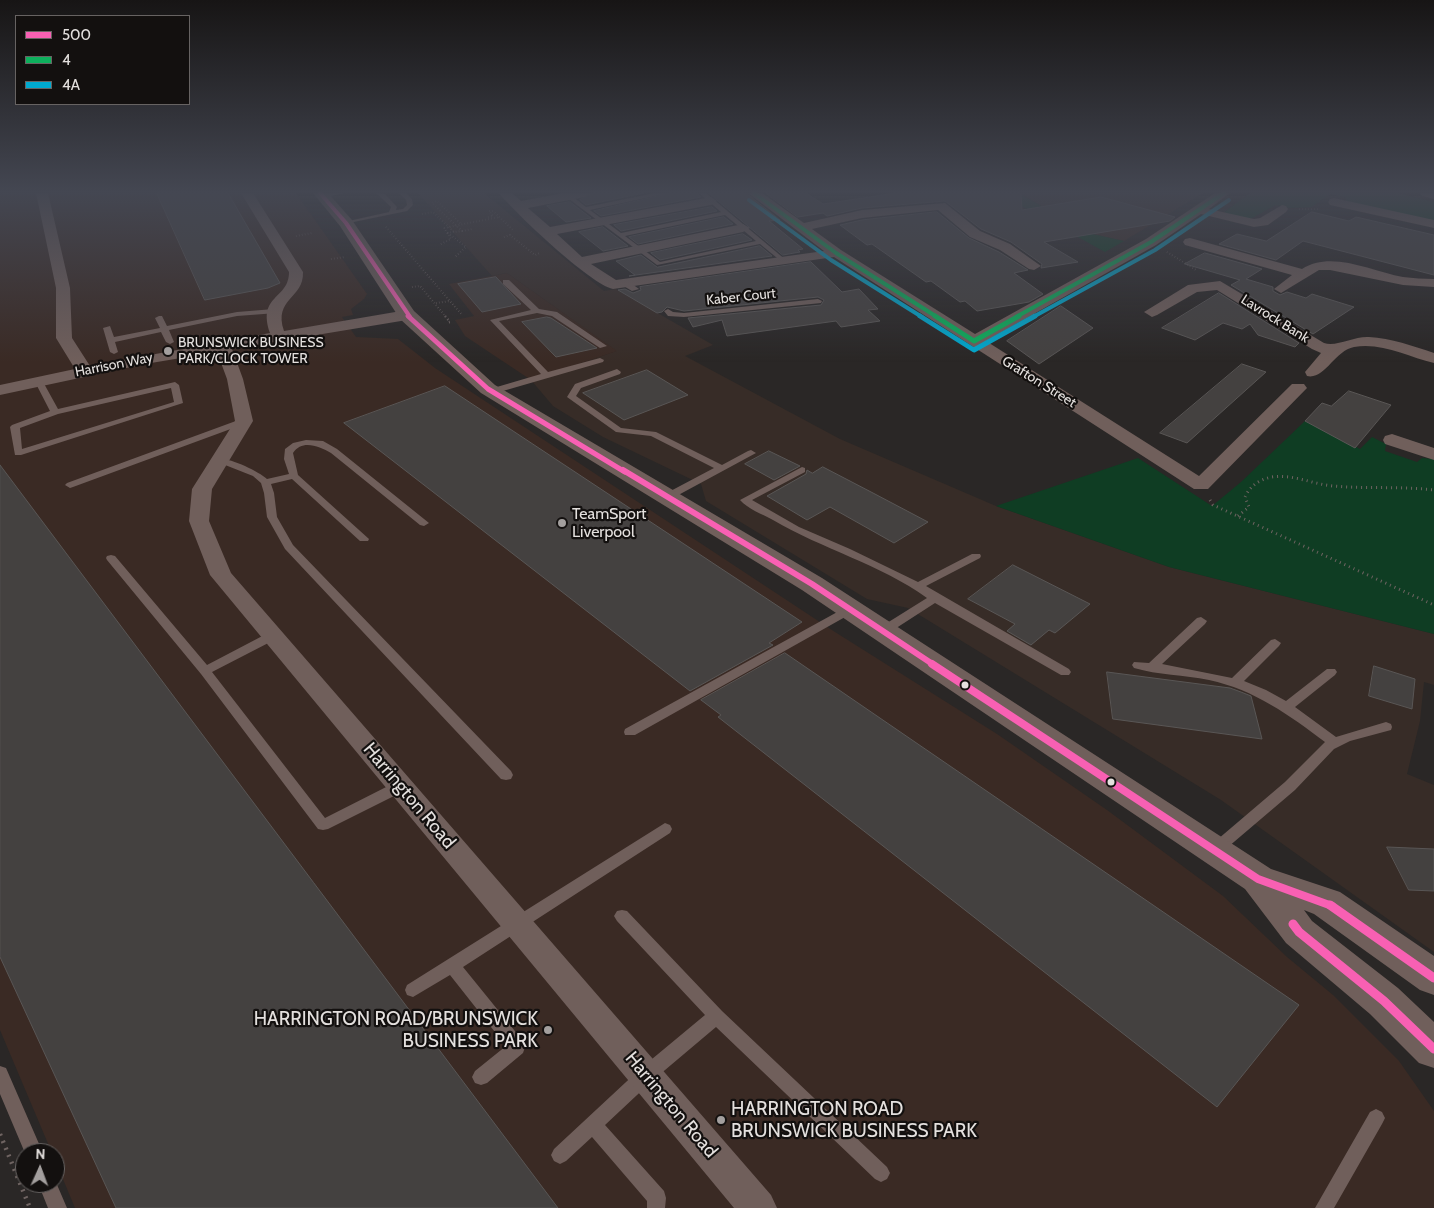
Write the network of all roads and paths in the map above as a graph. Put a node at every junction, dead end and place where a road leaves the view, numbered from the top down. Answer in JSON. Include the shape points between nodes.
{"nodes":[{"id":1,"x":54,"y":249,"type":"edge"},
{"id":2,"x":282,"y":249,"type":"edge"},
{"id":3,"x":363,"y":249,"type":"edge"},
{"id":4,"x":405,"y":249,"type":"edge"},
{"id":5,"x":464,"y":249,"type":"edge"},
{"id":6,"x":528,"y":249,"type":"edge"},
{"id":7,"x":536,"y":249,"type":"edge"},
{"id":8,"x":565,"y":249,"type":"edge"},
{"id":9,"x":642,"y":249,"type":"edge"},
{"id":10,"x":727,"y":249,"type":"edge"},
{"id":11,"x":770,"y":249,"type":"edge"},
{"id":12,"x":830,"y":249,"type":"edge"},
{"id":13,"x":1009,"y":249,"type":"edge"},
{"id":14,"x":1138,"y":249,"type":"edge"},
{"id":15,"x":1163,"y":249,"type":"edge"},
{"id":16,"x":1216,"y":249,"type":"edge"},
{"id":17,"x":639,"y":250,"type":"junction"},
{"id":18,"x":836,"y":254,"type":"junction"},
{"id":19,"x":455,"y":258,"type":"dead end"},
{"id":20,"x":784,"y":261,"type":"junction"},
{"id":21,"x":579,"y":262,"type":"junction"},
{"id":22,"x":1008,"y":263,"type":"dead end"},
{"id":23,"x":1304,"y":274,"type":"junction"},
{"id":24,"x":506,"y":282,"type":"dead end"},
{"id":25,"x":1434,"y":283,"type":"edge"},
{"id":26,"x":1220,"y":285,"type":"junction"},
{"id":27,"x":420,"y":286,"type":"dead end"},
{"id":28,"x":1281,"y":289,"type":"dead end"},
{"id":29,"x":450,"y":300,"type":"junction"},
{"id":30,"x":818,"y":301,"type":"dead end"},
{"id":31,"x":436,"y":303,"type":"junction"},
{"id":32,"x":274,"y":311,"type":"junction"},
{"id":33,"x":537,"y":311,"type":"junction"},
{"id":34,"x":668,"y":311,"type":"dead end"},
{"id":35,"x":1152,"y":311,"type":"dead end"},
{"id":36,"x":407,"y":315,"type":"junction"},
{"id":37,"x":462,"y":315,"type":"dead end"},
{"id":38,"x":159,"y":318,"type":"dead end"},
{"id":39,"x":450,"y":322,"type":"dead end"},
{"id":40,"x":107,"y":328,"type":"dead end"},
{"id":41,"x":164,"y":329,"type":"junction"},
{"id":42,"x":278,"y":336,"type":"junction"},
{"id":43,"x":111,"y":340,"type":"junction"},
{"id":44,"x":974,"y":341,"type":"junction"},
{"id":45,"x":170,"y":342,"type":"dead end"},
{"id":46,"x":223,"y":346,"type":"junction"},
{"id":47,"x":603,"y":346,"type":"dead end"},
{"id":48,"x":1332,"y":351,"type":"junction"},
{"id":49,"x":114,"y":352,"type":"dead end"},
{"id":50,"x":1434,"y":358,"type":"edge"},
{"id":51,"x":600,"y":360,"type":"dead end"},
{"id":52,"x":85,"y":371,"type":"junction"},
{"id":53,"x":560,"y":372,"type":"junction"},
{"id":54,"x":617,"y":372,"type":"dead end"},
{"id":55,"x":1313,"y":372,"type":"dead end"},
{"id":56,"x":547,"y":376,"type":"junction"},
{"id":57,"x":38,"y":380,"type":"junction"},
{"id":58,"x":578,"y":386,"type":"junction"},
{"id":59,"x":1298,"y":388,"type":"dead end"},
{"id":60,"x":0,"y":390,"type":"edge"},
{"id":61,"x":493,"y":391,"type":"junction"},
{"id":62,"x":55,"y":412,"type":"junction"},
{"id":63,"x":244,"y":421,"type":"junction"},
{"id":64,"x":1392,"y":440,"type":"dead end"},
{"id":65,"x":751,"y":453,"type":"dead end"},
{"id":66,"x":1434,"y":454,"type":"edge"},
{"id":67,"x":220,"y":461,"type":"junction"},
{"id":68,"x":721,"y":468,"type":"junction"},
{"id":69,"x":802,"y":470,"type":"dead end"},
{"id":70,"x":294,"y":476,"type":"junction"},
{"id":71,"x":265,"y":482,"type":"junction"},
{"id":72,"x":70,"y":485,"type":"dead end"},
{"id":73,"x":1201,"y":485,"type":"junction"},
{"id":74,"x":1434,"y":490,"type":"edge"},
{"id":75,"x":667,"y":497,"type":"junction"},
{"id":76,"x":1238,"y":516,"type":"junction"},
{"id":77,"x":424,"y":523,"type":"dead end"},
{"id":78,"x":364,"y":539,"type":"dead end"},
{"id":79,"x":976,"y":556,"type":"dead end"},
{"id":80,"x":111,"y":558,"type":"dead end"},
{"id":81,"x":918,"y":586,"type":"junction"},
{"id":82,"x":935,"y":598,"type":"junction"},
{"id":83,"x":1434,"y":605,"type":"edge"},
{"id":84,"x":850,"y":609,"type":"junction"},
{"id":85,"x":1201,"y":621,"type":"dead end"},
{"id":86,"x":883,"y":631,"type":"junction"},
{"id":87,"x":274,"y":635,"type":"junction"},
{"id":88,"x":1275,"y":643,"type":"dead end"},
{"id":89,"x":1138,"y":665,"type":"dead end"},
{"id":90,"x":1152,"y":667,"type":"junction"},
{"id":91,"x":205,"y":671,"type":"junction"},
{"id":92,"x":1065,"y":672,"type":"dead end"},
{"id":93,"x":1331,"y":672,"type":"dead end"},
{"id":94,"x":1235,"y":682,"type":"junction"},
{"id":95,"x":1285,"y":708,"type":"junction"},
{"id":96,"x":1386,"y":727,"type":"dead end"},
{"id":97,"x":630,"y":732,"type":"dead end"},
{"id":98,"x":1335,"y":743,"type":"junction"},
{"id":99,"x":506,"y":775,"type":"dead end"},
{"id":100,"x":401,"y":786,"type":"junction"},
{"id":101,"x":664,"y":829,"type":"dead end"},
{"id":102,"x":1216,"y":849,"type":"junction"},
{"id":103,"x":1258,"y":879,"type":"junction"},
{"id":104,"x":622,"y":916,"type":"dead end"},
{"id":105,"x":518,"y":925,"type":"junction"},
{"id":106,"x":452,"y":965,"type":"junction"},
{"id":107,"x":1434,"y":978,"type":"edge"},
{"id":108,"x":413,"y":990,"type":"dead end"},
{"id":109,"x":716,"y":1016,"type":"junction"},
{"id":110,"x":1434,"y":1049,"type":"edge"},
{"id":111,"x":0,"y":1074,"type":"edge"},
{"id":112,"x":646,"y":1075,"type":"junction"},
{"id":113,"x":481,"y":1076,"type":"dead end"},
{"id":114,"x":1376,"y":1118,"type":"dead end"},
{"id":115,"x":593,"y":1125,"type":"junction"},
{"id":116,"x":0,"y":1134,"type":"edge"},
{"id":117,"x":30,"y":1143,"type":"edge"},
{"id":118,"x":560,"y":1155,"type":"dead end"},
{"id":119,"x":881,"y":1173,"type":"dead end"},
{"id":120,"x":51,"y":1193,"type":"edge"},
{"id":121,"x":30,"y":1208,"type":"edge"},
{"id":122,"x":58,"y":1208,"type":"edge"},
{"id":123,"x":656,"y":1208,"type":"edge"},
{"id":124,"x":758,"y":1208,"type":"edge"},
{"id":125,"x":1324,"y":1208,"type":"edge"}],
"edges":[{"from":1,"to":52,"type":"street","via":[[62,288],[64,338]]},
{"from":2,"to":32,"type":"street","via":[[296,272],[294,284]]},
{"from":3,"to":36,"type":"street"},
{"from":4,"to":29,"type":"path"},
{"from":5,"to":19,"type":"path"},
{"from":6,"to":7,"type":"path","via":[[535,255],[541,254]]},
{"from":8,"to":21,"type":"street"},
{"from":9,"to":17,"type":"street"},
{"from":10,"to":17,"type":"lane","via":[[659,264]]},
{"from":11,"to":20,"type":"lane"},
{"from":12,"to":18,"type":"street","name":"Grafton Street"},
{"from":13,"to":22,"type":"street","via":[[1030,263]]},
{"from":14,"to":44,"type":"street"},
{"from":15,"to":26,"type":"path"},
{"from":16,"to":23,"type":"street"},
{"from":17,"to":21,"type":"street"},
{"from":18,"to":20,"type":"street"},
{"from":18,"to":44,"type":"street","name":"Grafton Street"},
{"from":20,"to":21,"type":"street","via":[[624,286]]},
{"from":23,"to":25,"type":"street","via":[[1316,266],[1330,265],[1398,282]]},
{"from":23,"to":28,"type":"street"},
{"from":24,"to":33,"type":"lane"},
{"from":26,"to":35,"type":"street","via":[[1192,288]]},
{"from":26,"to":48,"type":"street","name":"Lavrock Bank","via":[[1318,346]]},
{"from":27,"to":31,"type":"path"},
{"from":29,"to":31,"type":"path"},
{"from":29,"to":37,"type":"path"},
{"from":30,"to":34,"type":"lane","name":"Kaber Court","via":[[684,315]]},
{"from":31,"to":39,"type":"path"},
{"from":32,"to":41,"type":"lane","via":[[237,314]]},
{"from":32,"to":42,"type":"street"},
{"from":33,"to":47,"type":"lane","via":[[554,314]]},
{"from":33,"to":56,"type":"lane","via":[[494,320]]},
{"from":36,"to":42,"type":"street","name":"Harrison Way"},
{"from":36,"to":61,"type":"street"},
{"from":38,"to":41,"type":"lane"},
{"from":40,"to":43,"type":"lane"},
{"from":41,"to":43,"type":"lane"},
{"from":41,"to":45,"type":"lane"},
{"from":42,"to":46,"type":"street","name":"Harrison Way"},
{"from":43,"to":49,"type":"lane"},
{"from":44,"to":73,"type":"street","name":"Grafton Street"},
{"from":46,"to":52,"type":"street","name":"Harrison Way"},
{"from":46,"to":63,"type":"street"},
{"from":48,"to":50,"type":"street","via":[[1354,342],[1379,342]]},
{"from":48,"to":55,"type":"street"},
{"from":51,"to":53,"type":"lane"},
{"from":52,"to":57,"type":"street","name":"Harrison Way"},
{"from":53,"to":56,"type":"lane"},
{"from":53,"to":58,"type":"lane"},
{"from":54,"to":58,"type":"lane"},
{"from":56,"to":61,"type":"lane"},
{"from":57,"to":60,"type":"street","name":"Harrison Way"},
{"from":57,"to":62,"type":"lane"},
{"from":58,"to":68,"type":"lane","via":[[570,397],[619,430],[653,434]]},
{"from":59,"to":73,"type":"street"},
{"from":61,"to":75,"type":"street"},
{"from":62,"to":62,"type":"lane","via":[[175,385],[179,403],[18,453],[15,427]]},
{"from":63,"to":67,"type":"street","name":"Harrington Road"},
{"from":63,"to":72,"type":"lane"},
{"from":64,"to":66,"type":"street","via":[[1411,452]]},
{"from":65,"to":68,"type":"lane"},
{"from":67,"to":71,"type":"lane","via":[[256,474]]},
{"from":67,"to":87,"type":"street","name":"Harrington Road","via":[[202,489],[199,521],[221,575]]},
{"from":68,"to":75,"type":"lane"},
{"from":69,"to":81,"type":"lane","via":[[745,500],[795,529]]},
{"from":70,"to":71,"type":"lane"},
{"from":70,"to":77,"type":"lane","via":[[288,455],[290,449],[309,442],[320,443]]},
{"from":70,"to":78,"type":"lane"},
{"from":71,"to":99,"type":"lane","via":[[272,517],[289,547]]},
{"from":73,"to":76,"type":"path","via":[[1213,506]]},
{"from":74,"to":76,"type":"path","via":[[1330,486],[1291,477],[1271,477],[1251,486],[1245,497],[1249,507]]},
{"from":75,"to":84,"type":"street"},
{"from":76,"to":83,"type":"path"},
{"from":79,"to":81,"type":"lane"},
{"from":80,"to":91,"type":"lane"},
{"from":81,"to":82,"type":"lane"},
{"from":82,"to":86,"type":"lane"},
{"from":82,"to":92,"type":"lane"},
{"from":84,"to":86,"type":"street"},
{"from":84,"to":97,"type":"lane"},
{"from":85,"to":90,"type":"lane"},
{"from":86,"to":102,"type":"street"},
{"from":87,"to":91,"type":"lane"},
{"from":87,"to":100,"type":"street","name":"Harrington Road"},
{"from":88,"to":94,"type":"lane"},
{"from":89,"to":90,"type":"lane"},
{"from":90,"to":94,"type":"lane"},
{"from":91,"to":100,"type":"lane","via":[[323,825]]},
{"from":93,"to":95,"type":"lane"},
{"from":94,"to":95,"type":"lane","via":[[1254,689]]},
{"from":95,"to":98,"type":"lane"},
{"from":96,"to":98,"type":"lane"},
{"from":98,"to":102,"type":"lane"},
{"from":100,"to":105,"type":"street","name":"Harrington Road"},
{"from":101,"to":105,"type":"lane"},
{"from":102,"to":103,"type":"street"},
{"from":103,"to":107,"type":"street","via":[[1327,903]]},
{"from":103,"to":110,"type":"street","via":[[1299,932],[1384,1002]]},
{"from":104,"to":109,"type":"lane"},
{"from":105,"to":106,"type":"lane"},
{"from":105,"to":112,"type":"street","name":"Harrington Road"},
{"from":106,"to":108,"type":"lane"},
{"from":106,"to":113,"type":"lane","via":[[517,1047]]},
{"from":109,"to":112,"type":"lane"},
{"from":109,"to":119,"type":"lane"},
{"from":111,"to":117,"type":"lane"},
{"from":112,"to":115,"type":"lane"},
{"from":112,"to":124,"type":"street","name":"Harrington Road"},
{"from":114,"to":125,"type":"lane"},
{"from":115,"to":118,"type":"lane"},
{"from":115,"to":123,"type":"lane","via":[[656,1198]]},
{"from":116,"to":121,"type":"path"},
{"from":120,"to":122,"type":"lane"}]}
